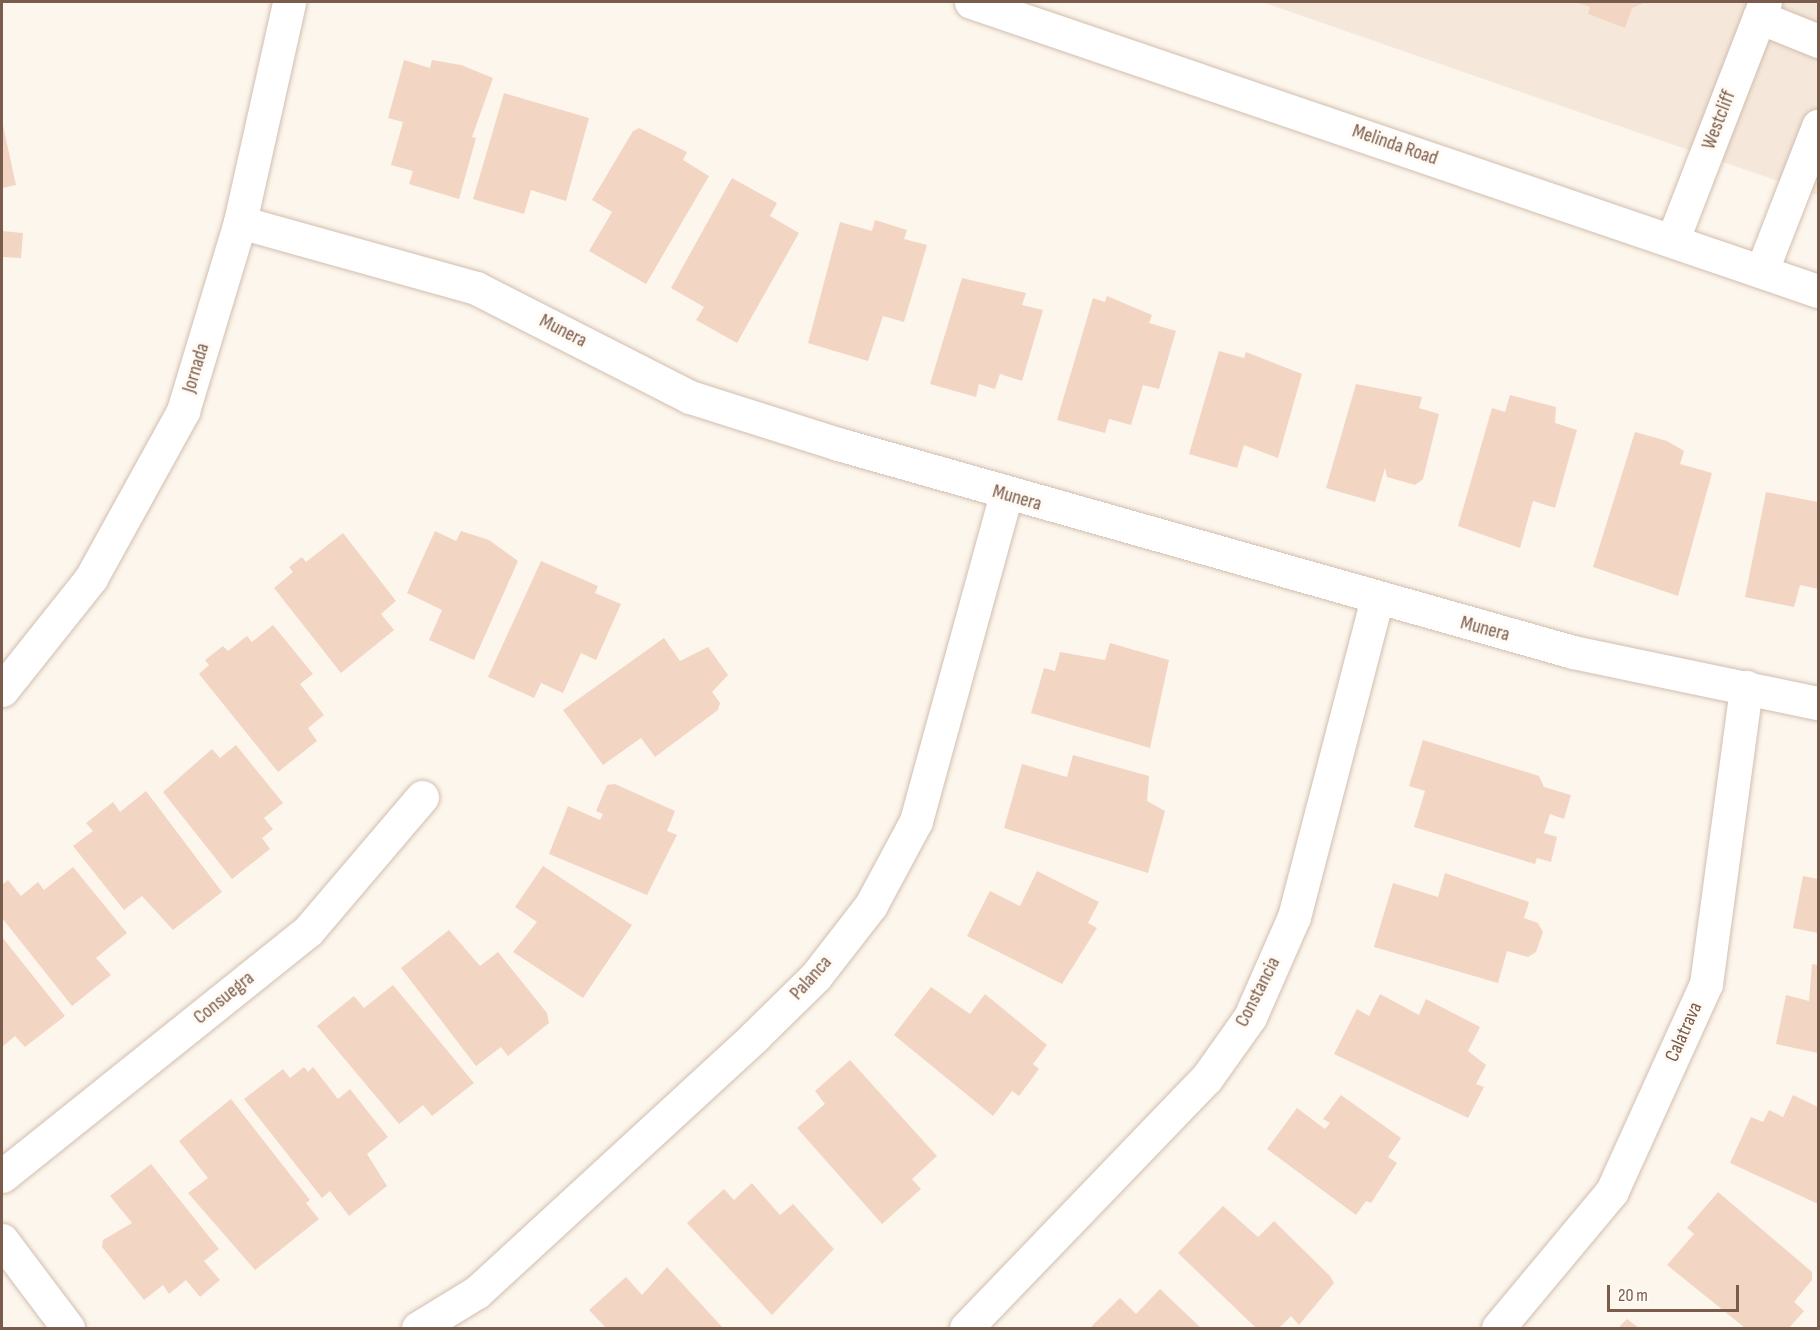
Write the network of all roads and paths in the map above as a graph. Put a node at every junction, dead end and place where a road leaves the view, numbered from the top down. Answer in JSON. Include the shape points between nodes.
{"nodes":[{"id":1,"x":289,"y":2,"type":"edge"},
{"id":2,"x":971,"y":2,"type":"edge"},
{"id":3,"x":1762,"y":9,"type":"edge"},
{"id":4,"x":1818,"y":41,"type":"edge"},
{"id":5,"x":1818,"y":126,"type":"edge"},
{"id":6,"x":240,"y":222,"type":"junction"},
{"id":7,"x":1673,"y":239,"type":"junction"},
{"id":8,"x":1762,"y":270,"type":"junction"},
{"id":9,"x":1818,"y":291,"type":"edge"},
{"id":10,"x":1006,"y":495,"type":"junction"},
{"id":11,"x":1377,"y":599,"type":"junction"},
{"id":12,"x":1746,"y":687,"type":"junction"},
{"id":13,"x":2,"y":690,"type":"edge"},
{"id":14,"x":1818,"y":703,"type":"edge"},
{"id":15,"x":422,"y":796,"type":"dead end"},
{"id":16,"x":2,"y":1176,"type":"edge"},
{"id":17,"x":2,"y":1240,"type":"edge"},
{"id":18,"x":68,"y":1329,"type":"edge"},
{"id":19,"x":418,"y":1329,"type":"edge"},
{"id":20,"x":966,"y":1329,"type":"edge"},
{"id":21,"x":1498,"y":1329,"type":"edge"}],
"edges":[{"from":1,"to":6,"type":"street","name":"Jornada"},
{"from":2,"to":7,"type":"street","name":"Melinda Road"},
{"from":3,"to":4,"type":"street"},
{"from":3,"to":7,"type":"street","name":"Westcliff"},
{"from":5,"to":8,"type":"street"},
{"from":6,"to":10,"type":"street","name":"Munera","via":[[476,288],[690,397]]},
{"from":6,"to":13,"type":"street","name":"Jornada","via":[[183,411],[91,578]]},
{"from":7,"to":8,"type":"street","name":"Melinda Road"},
{"from":8,"to":9,"type":"street","name":"Melinda Road"},
{"from":10,"to":11,"type":"street","name":"Munera"},
{"from":10,"to":19,"type":"street","name":"Palanca","via":[[916,821],[871,905],[816,976],[754,1036],[477,1292]]},
{"from":11,"to":12,"type":"street","name":"Munera","via":[[1574,652]]},
{"from":11,"to":20,"type":"street","name":"Constancia","via":[[1294,917],[1250,1017],[1206,1079]]},
{"from":12,"to":14,"type":"street","name":"Munera"},
{"from":12,"to":21,"type":"street","name":"Calatrava","via":[[1706,984],[1612,1191]]},
{"from":15,"to":16,"type":"street","name":"Consuegra","via":[[308,931]]},
{"from":17,"to":18,"type":"street"}]}
